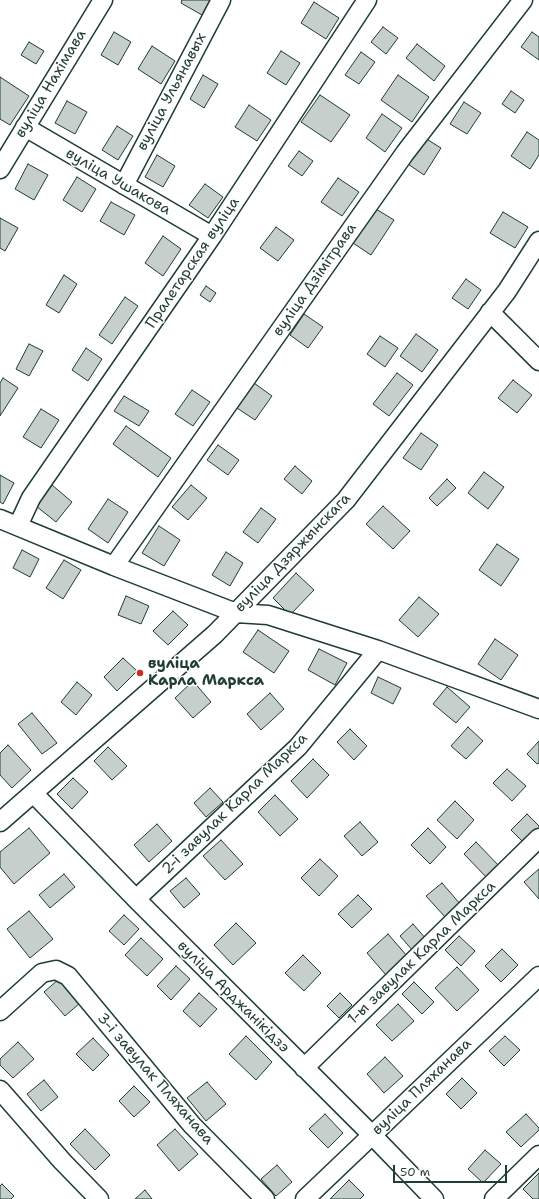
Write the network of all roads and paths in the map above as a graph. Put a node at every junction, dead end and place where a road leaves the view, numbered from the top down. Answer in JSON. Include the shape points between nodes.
{"nodes":[{"id":1,"x":103,"y":0,"type":"edge"},
{"id":2,"x":221,"y":0,"type":"edge"},
{"id":3,"x":367,"y":0,"type":"edge"},
{"id":4,"x":523,"y":0,"type":"edge"},
{"id":5,"x":25,"y":127,"type":"junction"},
{"id":6,"x":0,"y":168,"type":"edge"},
{"id":7,"x":124,"y":185,"type":"junction"},
{"id":8,"x":212,"y":236,"type":"junction"},
{"id":9,"x":536,"y":251,"type":"edge"},
{"id":10,"x":490,"y":312,"type":"junction"},
{"id":11,"x":539,"y":361,"type":"edge"},
{"id":12,"x":0,"y":519,"type":"edge"},
{"id":13,"x":18,"y":526,"type":"junction"},
{"id":14,"x":114,"y":566,"type":"junction"},
{"id":15,"x":236,"y":613,"type":"junction"},
{"id":16,"x":378,"y":650,"type":"junction"},
{"id":17,"x":539,"y":709,"type":"edge"},
{"id":18,"x":34,"y":794,"type":"junction"},
{"id":19,"x":0,"y":822,"type":"edge"},
{"id":20,"x":539,"y":838,"type":"edge"},
{"id":21,"x":136,"y":899,"type":"junction"},
{"id":22,"x":539,"y":976,"type":"edge"},
{"id":23,"x":0,"y":1011,"type":"edge"},
{"id":24,"x":304,"y":1068,"type":"junction"},
{"id":25,"x":0,"y":1090,"type":"edge"},
{"id":26,"x":372,"y":1135,"type":"junction"},
{"id":27,"x":539,"y":1155,"type":"edge"},
{"id":28,"x":99,"y":1199,"type":"edge"},
{"id":29,"x":265,"y":1199,"type":"edge"},
{"id":30,"x":305,"y":1199,"type":"edge"},
{"id":31,"x":434,"y":1199,"type":"edge"},
{"id":32,"x":494,"y":1199,"type":"edge"}],
"edges":[{"from":1,"to":5,"type":"street","name":"вуліца Нахімава"},
{"from":2,"to":7,"type":"street","name":"вуліца Ульянавых"},
{"from":3,"to":8,"type":"street","name":"Пралетарская вуліца"},
{"from":4,"to":14,"type":"street","name":"вуліца Дзімітрава","via":[[405,153]]},
{"from":5,"to":6,"type":"street","name":"вуліца Нахімава"},
{"from":5,"to":7,"type":"street","name":"вуліца Ушакова"},
{"from":7,"to":8,"type":"street","name":"вуліца Ушакова"},
{"from":8,"to":13,"type":"street","name":"Пралетарская вуліца","via":[[31,498]]},
{"from":9,"to":10,"type":"street","name":"вуліца Дзяржынскага"},
{"from":10,"to":11,"type":"street"},
{"from":10,"to":15,"type":"street","name":"вуліца Дзяржынскага","via":[[346,500]]},
{"from":12,"to":13,"type":"street"},
{"from":13,"to":14,"type":"street"},
{"from":14,"to":15,"type":"street"},
{"from":15,"to":16,"type":"street","via":[[268,615]]},
{"from":15,"to":18,"type":"street","name":"вуліца Дзяржынскага"},
{"from":16,"to":17,"type":"street"},
{"from":16,"to":21,"type":"street","name":"2-і завулак Карла Маркса","via":[[298,747]]},
{"from":18,"to":19,"type":"street","name":"вуліца Дзяржынскага"},
{"from":18,"to":21,"type":"street","name":"вуліца Арджанікідзэ"},
{"from":20,"to":24,"type":"street","name":"1-ы завулак Карла Маркса"},
{"from":21,"to":24,"type":"street","name":"вуліца Арджанікідзэ"},
{"from":22,"to":26,"type":"street","name":"вуліца Пляханава"},
{"from":23,"to":29,"type":"street","name":"3-і завулак Пляханава","via":[[42,973],[56,970],[68,976],[192,1125]]},
{"from":24,"to":26,"type":"street","name":"вуліца Арджанікідзэ"},
{"from":25,"to":28,"type":"street"},
{"from":26,"to":30,"type":"street","name":"вуліца Пляханава"},
{"from":26,"to":31,"type":"street","name":"вуліца Арджанікідзэ"},
{"from":27,"to":32,"type":"street"}]}
